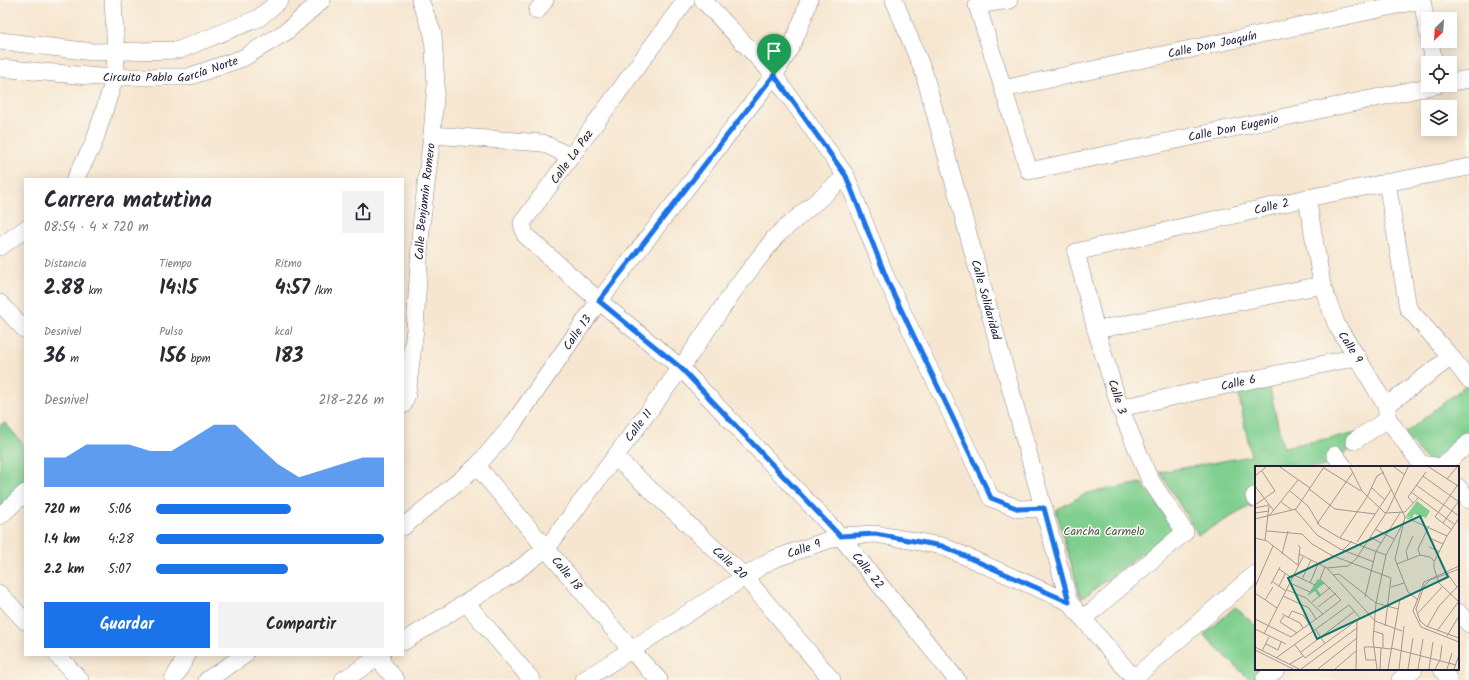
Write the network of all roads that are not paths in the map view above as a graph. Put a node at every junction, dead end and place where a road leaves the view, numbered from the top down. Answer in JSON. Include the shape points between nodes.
{"nodes":[{"id":1,"x":113,"y":0,"type":"edge"},
{"id":2,"x":280,"y":0,"type":"edge"},
{"id":3,"x":322,"y":0,"type":"edge"},
{"id":4,"x":420,"y":0,"type":"edge"},
{"id":5,"x":686,"y":0,"type":"edge"},
{"id":6,"x":702,"y":0,"type":"edge"},
{"id":7,"x":809,"y":0,"type":"edge"},
{"id":8,"x":894,"y":0,"type":"edge"},
{"id":9,"x":1008,"y":0,"type":"edge"},
{"id":10,"x":1421,"y":0,"type":"edge"},
{"id":11,"x":1424,"y":12,"type":"edge"},
{"id":12,"x":0,"y":41,"type":"edge"},
{"id":13,"x":116,"y":52,"type":"junction"},
{"id":14,"x":0,"y":68,"type":"edge"},
{"id":15,"x":774,"y":75,"type":"junction"},
{"id":16,"x":115,"y":77,"type":"junction"},
{"id":17,"x":1469,"y":79,"type":"edge"},
{"id":18,"x":1457,"y":81,"type":"edge"},
{"id":19,"x":1421,"y":88,"type":"edge"},
{"id":20,"x":1003,"y":89,"type":"junction"},
{"id":21,"x":432,"y":135,"type":"junction"},
{"id":22,"x":571,"y":157,"type":"junction"},
{"id":23,"x":1469,"y":167,"type":"edge"},
{"id":24,"x":846,"y":176,"type":"junction"},
{"id":25,"x":76,"y":178,"type":"edge"},
{"id":26,"x":1387,"y":182,"type":"junction"},
{"id":27,"x":1307,"y":198,"type":"junction"},
{"id":28,"x":24,"y":230,"type":"edge"},
{"id":29,"x":0,"y":247,"type":"edge"},
{"id":30,"x":1076,"y":252,"type":"joint"},
{"id":31,"x":1322,"y":285,"type":"junction"},
{"id":32,"x":599,"y":301,"type":"junction"},
{"id":33,"x":0,"y":303,"type":"edge"},
{"id":34,"x":24,"y":329,"type":"edge"},
{"id":35,"x":1096,"y":330,"type":"junction"},
{"id":36,"x":408,"y":340,"type":"edge"},
{"id":37,"x":1357,"y":357,"type":"junction"},
{"id":38,"x":1450,"y":357,"type":"junction"},
{"id":39,"x":681,"y":368,"type":"junction"},
{"id":40,"x":1469,"y":380,"type":"edge"},
{"id":41,"x":404,"y":402,"type":"edge"},
{"id":42,"x":1120,"y":408,"type":"junction"},
{"id":43,"x":1387,"y":412,"type":"junction"},
{"id":44,"x":1354,"y":441,"type":"dead end"},
{"id":45,"x":1469,"y":443,"type":"edge"},
{"id":46,"x":615,"y":457,"type":"junction"},
{"id":47,"x":1419,"y":465,"type":"edge"},
{"id":48,"x":477,"y":466,"type":"junction"},
{"id":49,"x":1430,"y":466,"type":"edge"},
{"id":50,"x":1442,"y":466,"type":"edge"},
{"id":51,"x":1459,"y":488,"type":"edge"},
{"id":52,"x":24,"y":495,"type":"edge"},
{"id":53,"x":1469,"y":500,"type":"edge"},
{"id":54,"x":1044,"y":508,"type":"junction"},
{"id":55,"x":0,"y":516,"type":"edge"},
{"id":56,"x":404,"y":526,"type":"edge"},
{"id":57,"x":840,"y":536,"type":"junction"},
{"id":58,"x":547,"y":548,"type":"junction"},
{"id":59,"x":1255,"y":574,"type":"edge"},
{"id":60,"x":744,"y":576,"type":"junction"},
{"id":61,"x":0,"y":594,"type":"edge"},
{"id":62,"x":1069,"y":602,"type":"junction"},
{"id":63,"x":466,"y":603,"type":"junction"},
{"id":64,"x":1459,"y":613,"type":"edge"},
{"id":65,"x":1083,"y":618,"type":"junction"},
{"id":66,"x":24,"y":620,"type":"edge"},
{"id":67,"x":1469,"y":625,"type":"edge"},
{"id":68,"x":1459,"y":634,"type":"edge"},
{"id":69,"x":404,"y":641,"type":"edge"},
{"id":70,"x":631,"y":650,"type":"junction"},
{"id":71,"x":58,"y":656,"type":"edge"},
{"id":72,"x":186,"y":656,"type":"edge"},
{"id":73,"x":243,"y":656,"type":"edge"},
{"id":74,"x":378,"y":656,"type":"edge"},
{"id":75,"x":1276,"y":670,"type":"edge"},
{"id":76,"x":1443,"y":670,"type":"edge"},
{"id":77,"x":1134,"y":679,"type":"edge"},
{"id":78,"x":80,"y":680,"type":"edge"},
{"id":79,"x":174,"y":680,"type":"edge"},
{"id":80,"x":207,"y":680,"type":"edge"},
{"id":81,"x":343,"y":680,"type":"edge"},
{"id":82,"x":396,"y":680,"type":"edge"},
{"id":83,"x":532,"y":680,"type":"edge"},
{"id":84,"x":584,"y":680,"type":"edge"},
{"id":85,"x":659,"y":680,"type":"edge"},
{"id":86,"x":832,"y":680,"type":"edge"},
{"id":87,"x":957,"y":680,"type":"edge"},
{"id":88,"x":1264,"y":680,"type":"edge"},
{"id":89,"x":1449,"y":680,"type":"edge"}],
"edges":[{"from":1,"to":13,"type":"street"},
{"from":2,"to":13,"type":"street","name":"Circuito Pablo García Norte","via":[[258,18],[179,50]]},
{"from":3,"to":16,"type":"street","name":"Circuito Pablo García Norte","via":[[287,31],[243,58],[188,77]]},
{"from":4,"to":21,"type":"street","name":"Calle Benjamín Romero","via":[[433,34],[436,85]]},
{"from":5,"to":22,"type":"street","name":"Calle La Paz"},
{"from":6,"to":15,"type":"street"},
{"from":7,"to":15,"type":"street","name":"Calle 13","via":[[788,55]]},
{"from":8,"to":54,"type":"street","name":"Calle Solidaridad","via":[[924,73]]},
{"from":9,"to":20,"type":"street","via":[[977,5]]},
{"from":10,"to":11,"type":"street"},
{"from":10,"to":20,"type":"street","name":"Calle Don Joaquín"},
{"from":12,"to":13,"type":"street","name":"Circuito Pablo García Norte","via":[[93,52]]},
{"from":13,"to":16,"type":"street"},
{"from":14,"to":16,"type":"street","name":"Circuito Pablo García Norte"},
{"from":15,"to":24,"type":"street"},
{"from":15,"to":32,"type":"street","name":"Calle 13"},
{"from":16,"to":25,"type":"street","via":[[93,145]]},
{"from":17,"to":18,"type":"street"},
{"from":19,"to":20,"type":"street","name":"Calle Don Eugenio","via":[[1029,171]]},
{"from":21,"to":22,"type":"street","via":[[543,143]]},
{"from":21,"to":36,"type":"street","name":"Calle Benjamín Romero"},
{"from":22,"to":32,"type":"street","name":"Calle La Paz","via":[[522,223],[525,235]]},
{"from":23,"to":26,"type":"street","name":"Calle 2"},
{"from":24,"to":39,"type":"street","name":"Calle 11","via":[[776,236],[735,289]]},
{"from":24,"to":54,"type":"street","via":[[888,282],[991,498],[1019,509]]},
{"from":26,"to":27,"type":"street","name":"Calle 2"},
{"from":26,"to":38,"type":"street","via":[[1408,308]]},
{"from":27,"to":30,"type":"street","name":"Calle 2"},
{"from":27,"to":31,"type":"street","name":"Calle 9"},
{"from":28,"to":29,"type":"street"},
{"from":30,"to":35,"type":"street","name":"Calle 3"},
{"from":31,"to":35,"type":"street"},
{"from":31,"to":37,"type":"street","name":"Calle 9","via":[[1337,326]]},
{"from":32,"to":39,"type":"street","name":"Calle 22"},
{"from":32,"to":48,"type":"street","name":"Calle 13","via":[[513,424]]},
{"from":33,"to":34,"type":"street"},
{"from":35,"to":42,"type":"street","name":"Calle 3"},
{"from":36,"to":41,"type":"street","name":"Calle Benjamín Romero","via":[[407,394]]},
{"from":37,"to":42,"type":"street","name":"Calle 6"},
{"from":37,"to":43,"type":"street","name":"Calle 9"},
{"from":38,"to":40,"type":"street"},
{"from":38,"to":43,"type":"street"},
{"from":39,"to":46,"type":"street","name":"Calle 11"},
{"from":39,"to":57,"type":"street","name":"Calle 22"},
{"from":42,"to":65,"type":"street","name":"Calle 3","via":[[1149,478],[1185,532]]},
{"from":43,"to":44,"type":"street"},
{"from":43,"to":47,"type":"street","name":"Calle 9"},
{"from":45,"to":50,"type":"street"},
{"from":46,"to":58,"type":"street","name":"Calle 11"},
{"from":46,"to":60,"type":"street","name":"Calle 20"},
{"from":47,"to":49,"type":"street","name":"Calle 9"},
{"from":48,"to":56,"type":"street","name":"Calle 13"},
{"from":48,"to":58,"type":"street","name":"Calle 18"},
{"from":51,"to":53,"type":"street"},
{"from":52,"to":55,"type":"street"},
{"from":54,"to":62,"type":"street","name":"Calle Solidaridad"},
{"from":57,"to":60,"type":"street","name":"Calle 9","via":[[771,560]]},
{"from":57,"to":62,"type":"street","name":"Calle 9","via":[[875,534],[942,546]]},
{"from":57,"to":87,"type":"street","name":"Calle 22"},
{"from":58,"to":63,"type":"street","name":"Calle 11","via":[[511,576]]},
{"from":58,"to":70,"type":"street","name":"Calle 18"},
{"from":59,"to":77,"type":"street"},
{"from":60,"to":70,"type":"street","name":"Calle 9"},
{"from":60,"to":86,"type":"street","name":"Calle 20"},
{"from":61,"to":66,"type":"street"},
{"from":62,"to":65,"type":"street"},
{"from":63,"to":69,"type":"street","name":"Calle 11"},
{"from":63,"to":83,"type":"street"},
{"from":64,"to":67,"type":"street"},
{"from":65,"to":77,"type":"street"},
{"from":67,"to":68,"type":"street"},
{"from":70,"to":84,"type":"street","name":"Calle 9"},
{"from":70,"to":85,"type":"street","name":"Calle 18"},
{"from":71,"to":78,"type":"street"},
{"from":72,"to":79,"type":"street"},
{"from":73,"to":80,"type":"street"},
{"from":74,"to":81,"type":"street"},
{"from":74,"to":82,"type":"street"},
{"from":75,"to":88,"type":"street"},
{"from":76,"to":89,"type":"street"}]}
